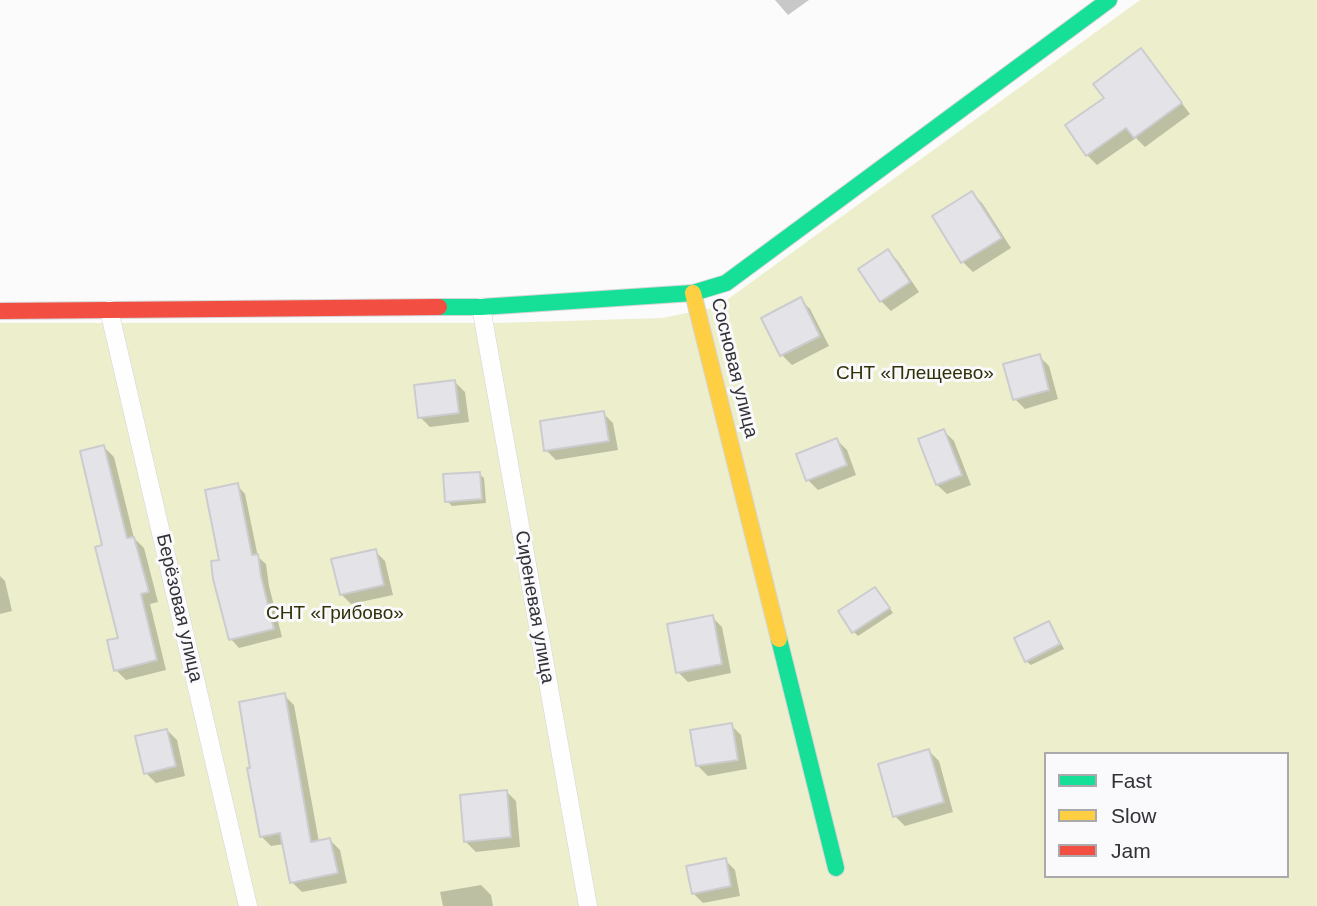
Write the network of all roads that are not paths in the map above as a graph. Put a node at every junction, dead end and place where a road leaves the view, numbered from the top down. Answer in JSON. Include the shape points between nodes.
{"nodes":[{"id":1,"x":1109,"y":0,"type":"edge"},
{"id":2,"x":694,"y":293,"type":"junction"},
{"id":3,"x":481,"y":307,"type":"junction"},
{"id":4,"x":109,"y":310,"type":"junction"},
{"id":5,"x":0,"y":311,"type":"edge"},
{"id":6,"x":836,"y":868,"type":"dead end"},
{"id":7,"x":248,"y":906,"type":"edge"},
{"id":8,"x":588,"y":906,"type":"edge"}],
"edges":[{"from":1,"to":2,"type":"street","name":"Сосновая улица","via":[[726,284]]},
{"from":2,"to":3,"type":"street"},
{"from":2,"to":6,"type":"street","name":"Сосновая улица"},
{"from":3,"to":4,"type":"street"},
{"from":3,"to":8,"type":"lane","name":"Сиреневая улица"},
{"from":4,"to":5,"type":"street"},
{"from":4,"to":7,"type":"lane","name":"Берёзовая улица"}]}
